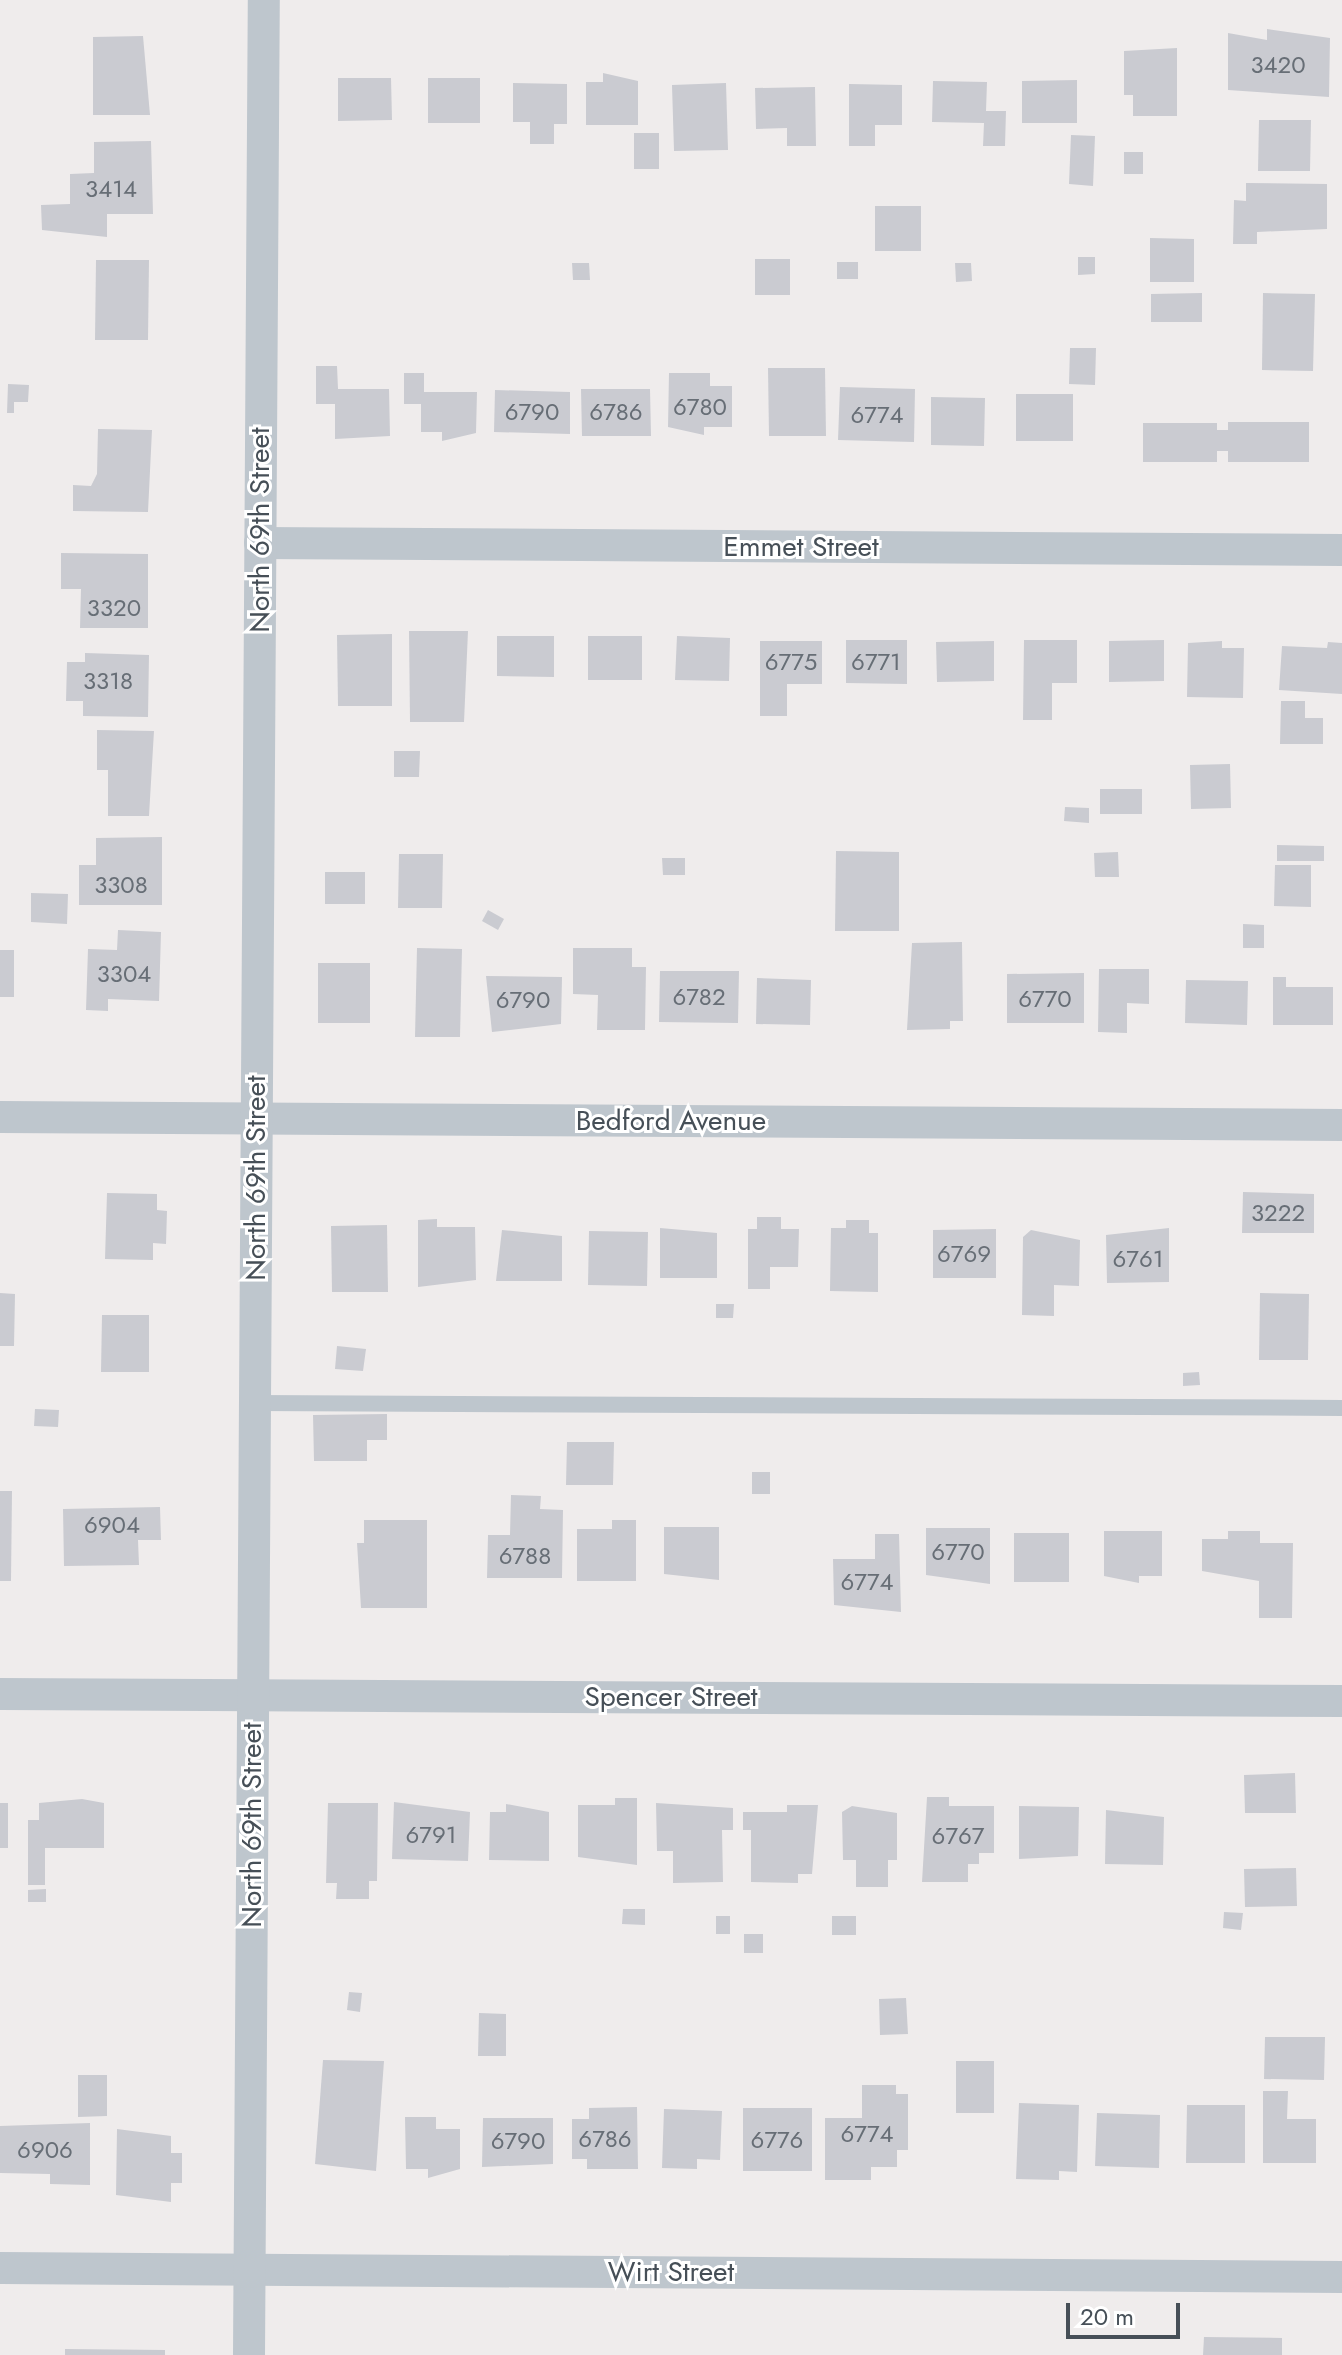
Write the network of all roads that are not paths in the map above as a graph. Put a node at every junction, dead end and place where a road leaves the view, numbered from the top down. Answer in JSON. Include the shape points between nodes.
{"nodes":[{"id":1,"x":264,"y":0,"type":"edge"},
{"id":2,"x":260,"y":543,"type":"junction"},
{"id":3,"x":1342,"y":550,"type":"edge"},
{"id":4,"x":0,"y":1117,"type":"edge"},
{"id":5,"x":257,"y":1118,"type":"junction"},
{"id":6,"x":1342,"y":1125,"type":"edge"},
{"id":7,"x":255,"y":1403,"type":"junction"},
{"id":8,"x":1342,"y":1408,"type":"edge"},
{"id":9,"x":0,"y":1694,"type":"edge"},
{"id":10,"x":252,"y":1695,"type":"junction"},
{"id":11,"x":1342,"y":1701,"type":"edge"},
{"id":12,"x":0,"y":2268,"type":"edge"},
{"id":13,"x":249,"y":2269,"type":"junction"},
{"id":14,"x":1342,"y":2277,"type":"edge"},
{"id":15,"x":249,"y":2355,"type":"edge"}],
"edges":[{"from":1,"to":2,"type":"street","name":"North 69th Street"},
{"from":2,"to":3,"type":"street","name":"Emmet Street"},
{"from":2,"to":5,"type":"street","name":"North 69th Street"},
{"from":4,"to":5,"type":"street","name":"Bedford Avenue"},
{"from":5,"to":6,"type":"street","name":"Bedford Avenue"},
{"from":5,"to":7,"type":"street","name":"North 69th Street"},
{"from":7,"to":8,"type":"lane"},
{"from":7,"to":10,"type":"street","name":"North 69th Street"},
{"from":9,"to":10,"type":"street","name":"Spencer Street"},
{"from":10,"to":11,"type":"street","name":"Spencer Street"},
{"from":10,"to":13,"type":"street","name":"North 69th Street"},
{"from":12,"to":13,"type":"street","name":"Wirt Street"},
{"from":13,"to":14,"type":"street","name":"Wirt Street"},
{"from":13,"to":15,"type":"street","name":"North 69th Street"}]}
